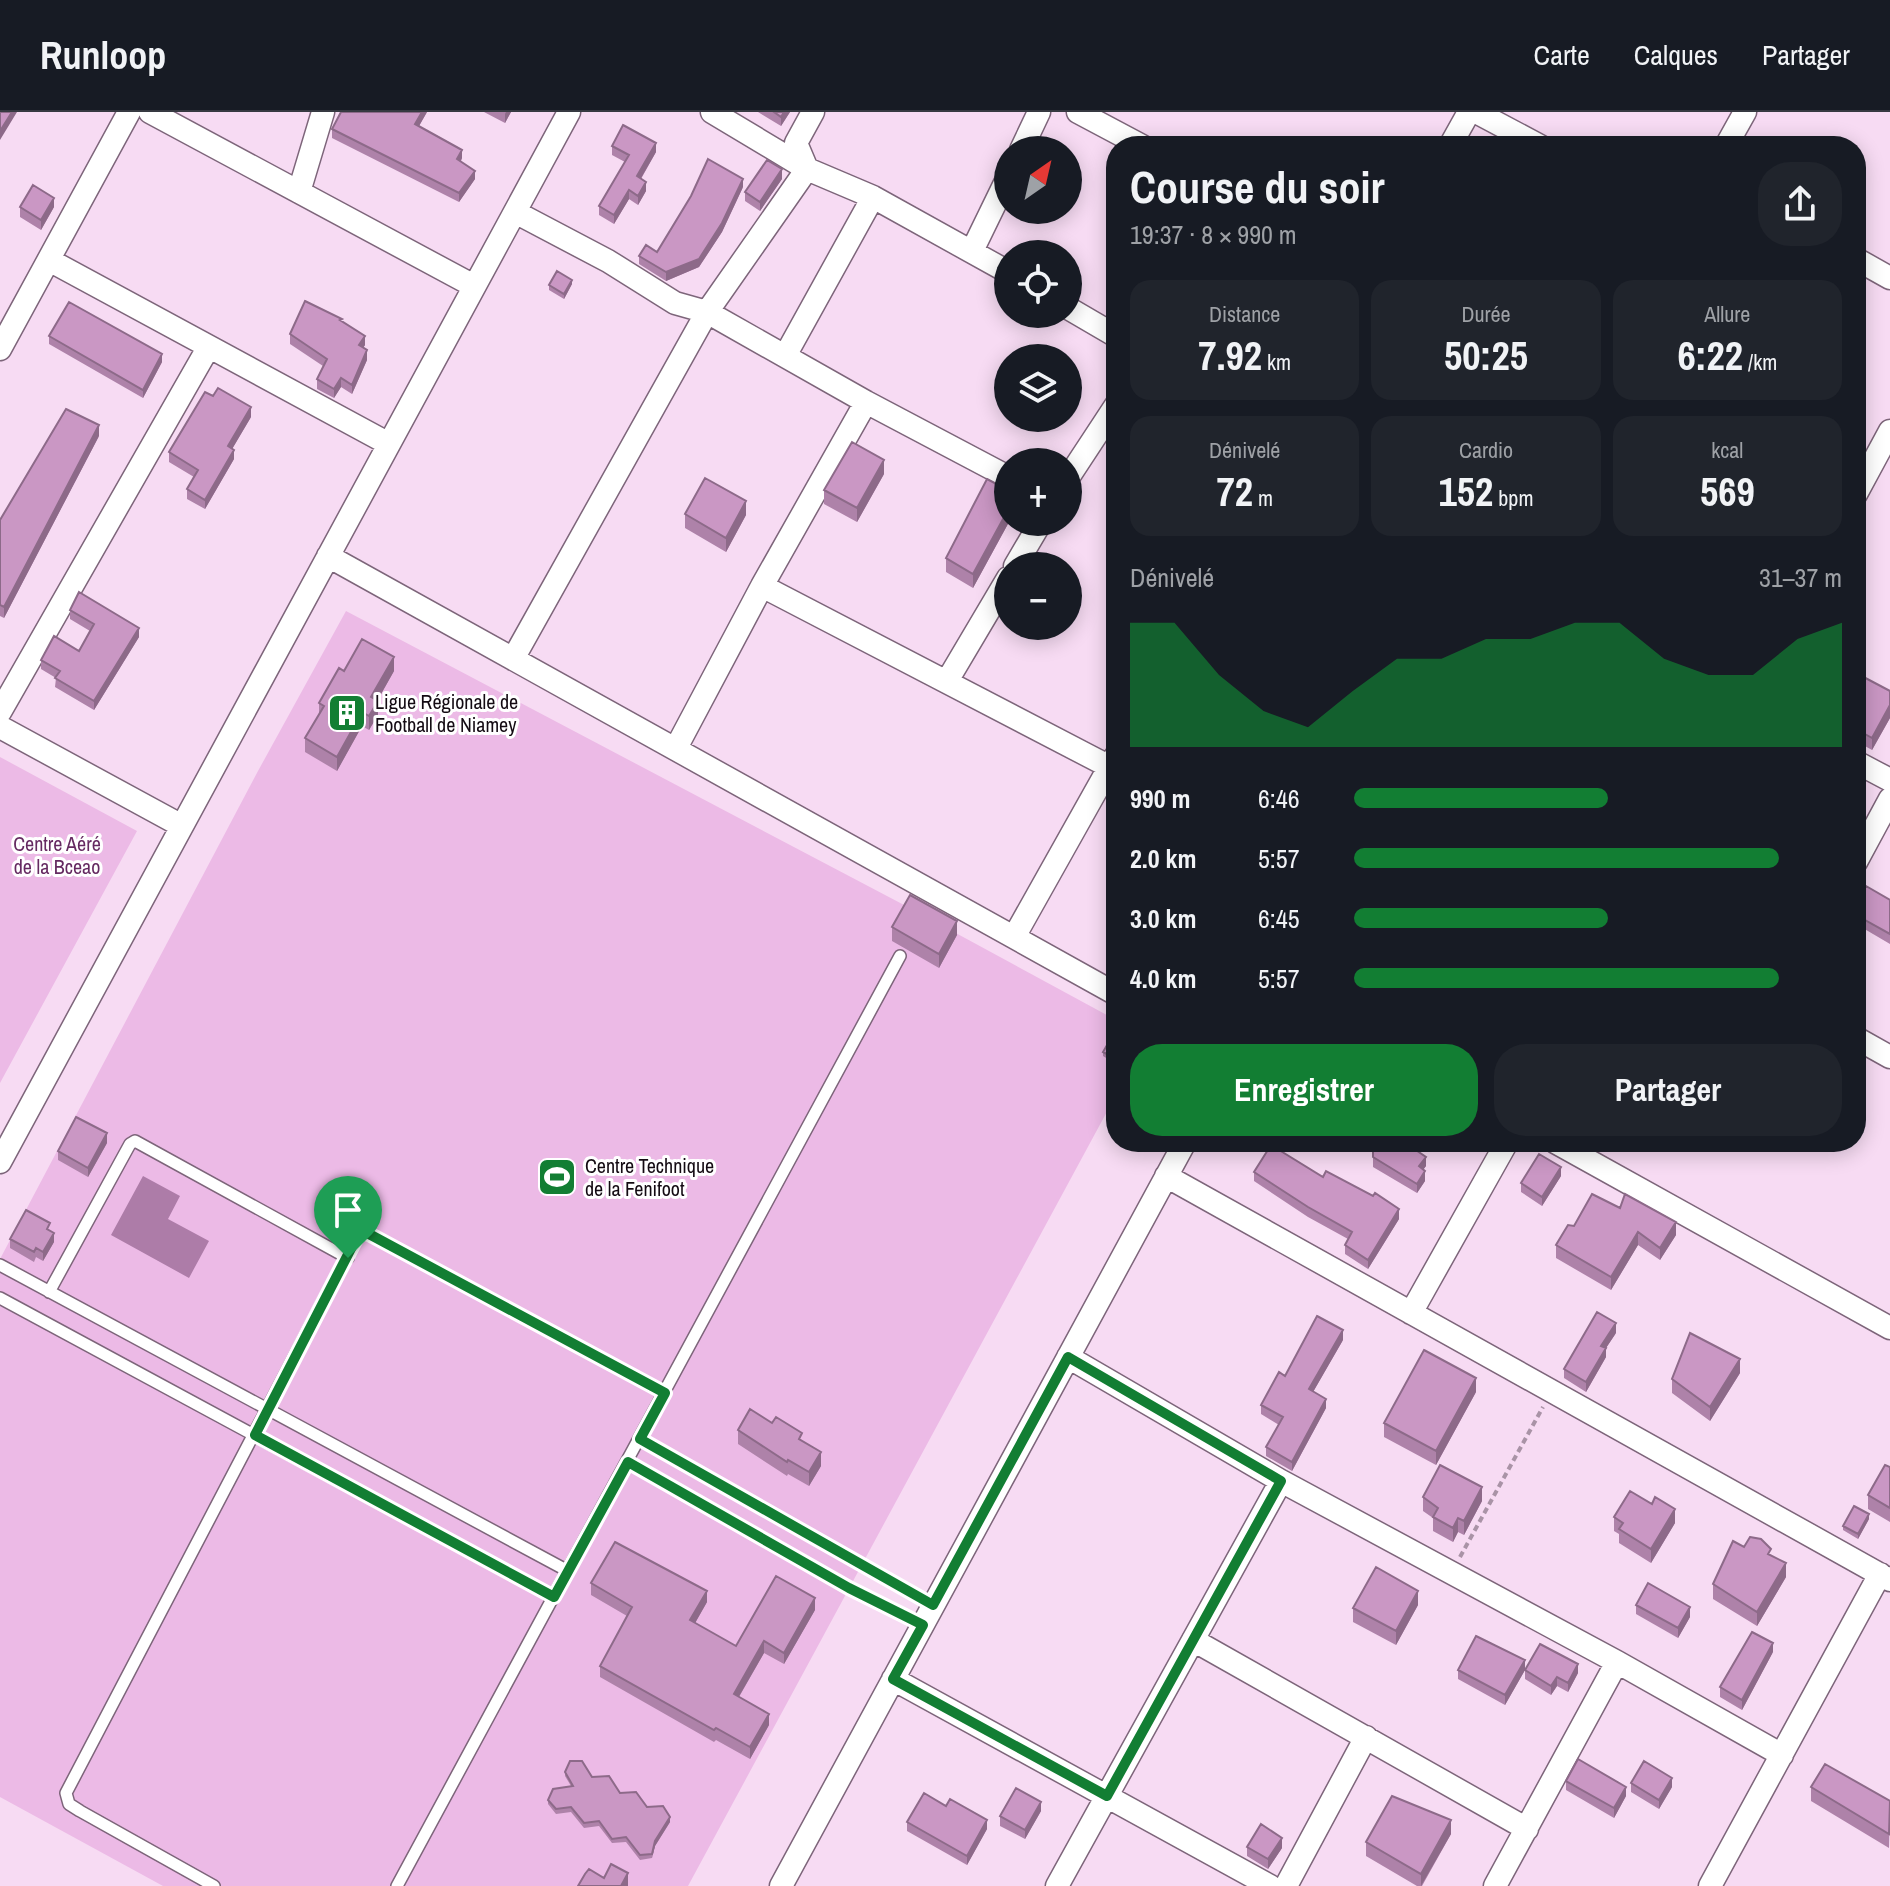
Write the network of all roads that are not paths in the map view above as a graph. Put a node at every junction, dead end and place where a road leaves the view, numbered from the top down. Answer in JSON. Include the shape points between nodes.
{"nodes":[{"id":1,"x":129,"y":112,"type":"edge"},
{"id":2,"x":150,"y":112,"type":"edge"},
{"id":3,"x":323,"y":112,"type":"edge"},
{"id":4,"x":569,"y":112,"type":"edge"},
{"id":5,"x":712,"y":112,"type":"edge"},
{"id":6,"x":813,"y":112,"type":"edge"},
{"id":7,"x":1039,"y":112,"type":"edge"},
{"id":8,"x":1078,"y":112,"type":"edge"},
{"id":9,"x":1469,"y":112,"type":"edge"},
{"id":10,"x":1476,"y":112,"type":"edge"},
{"id":11,"x":1745,"y":112,"type":"edge"},
{"id":12,"x":1028,"y":136,"type":"edge"},
{"id":13,"x":1123,"y":136,"type":"edge"},
{"id":14,"x":1456,"y":136,"type":"edge"},
{"id":15,"x":1521,"y":136,"type":"edge"},
{"id":16,"x":1732,"y":136,"type":"edge"},
{"id":17,"x":807,"y":169,"type":"junction"},
{"id":18,"x":299,"y":192,"type":"junction"},
{"id":19,"x":873,"y":197,"type":"junction"},
{"id":20,"x":994,"y":206,"type":"edge"},
{"id":21,"x":515,"y":212,"type":"junction"},
{"id":22,"x":972,"y":251,"type":"junction"},
{"id":23,"x":49,"y":260,"type":"junction"},
{"id":24,"x":994,"y":264,"type":"edge"},
{"id":25,"x":1866,"y":265,"type":"edge"},
{"id":26,"x":1890,"y":278,"type":"edge"},
{"id":27,"x":474,"y":286,"type":"junction"},
{"id":28,"x":707,"y":312,"type":"junction"},
{"id":29,"x":1082,"y":316,"type":"edge"},
{"id":30,"x":1106,"y":330,"type":"edge"},
{"id":31,"x":208,"y":348,"type":"junction"},
{"id":32,"x":0,"y":349,"type":"edge"},
{"id":33,"x":785,"y":356,"type":"junction"},
{"id":34,"x":866,"y":402,"type":"junction"},
{"id":35,"x":1106,"y":420,"type":"edge"},
{"id":36,"x":1890,"y":431,"type":"edge"},
{"id":37,"x":389,"y":444,"type":"junction"},
{"id":38,"x":1082,"y":457,"type":"edge"},
{"id":39,"x":994,"y":470,"type":"edge"},
{"id":40,"x":1866,"y":475,"type":"edge"},
{"id":41,"x":328,"y":556,"type":"junction"},
{"id":42,"x":762,"y":586,"type":"junction"},
{"id":43,"x":994,"y":602,"type":"edge"},
{"id":44,"x":513,"y":659,"type":"junction"},
{"id":45,"x":947,"y":681,"type":"junction"},
{"id":46,"x":0,"y":712,"type":"edge"},
{"id":47,"x":0,"y":727,"type":"edge"},
{"id":48,"x":676,"y":748,"type":"junction"},
{"id":49,"x":1106,"y":758,"type":"edge"},
{"id":50,"x":1866,"y":767,"type":"edge"},
{"id":51,"x":1106,"y":773,"type":"edge"},
{"id":52,"x":1890,"y":780,"type":"edge"},
{"id":53,"x":1890,"y":799,"type":"edge"},
{"id":54,"x":182,"y":826,"type":"junction"},
{"id":55,"x":1866,"y":843,"type":"edge"},
{"id":56,"x":1014,"y":937,"type":"junction"},
{"id":57,"x":900,"y":956,"type":"dead end"},
{"id":58,"x":1106,"y":988,"type":"edge"},
{"id":59,"x":1866,"y":1044,"type":"edge"},
{"id":60,"x":1890,"y":1057,"type":"edge"},
{"id":61,"x":1179,"y":1152,"type":"edge"},
{"id":62,"x":1501,"y":1152,"type":"edge"},
{"id":63,"x":1573,"y":1152,"type":"edge"},
{"id":64,"x":0,"y":1162,"type":"edge"},
{"id":65,"x":1166,"y":1176,"type":"junction"},
{"id":66,"x":348,"y":1258,"type":"junction"},
{"id":67,"x":0,"y":1265,"type":"edge"},
{"id":68,"x":49,"y":1292,"type":"junction"},
{"id":69,"x":0,"y":1298,"type":"edge"},
{"id":70,"x":1411,"y":1313,"type":"junction"},
{"id":71,"x":1890,"y":1328,"type":"edge"},
{"id":72,"x":1068,"y":1357,"type":"junction"},
{"id":73,"x":665,"y":1393,"type":"junction"},
{"id":74,"x":268,"y":1410,"type":"junction"},
{"id":75,"x":255,"y":1435,"type":"junction"},
{"id":76,"x":640,"y":1439,"type":"junction"},
{"id":77,"x":628,"y":1462,"type":"junction"},
{"id":78,"x":1281,"y":1481,"type":"junction"},
{"id":79,"x":568,"y":1571,"type":"junction"},
{"id":80,"x":1885,"y":1577,"type":"edge"},
{"id":81,"x":554,"y":1597,"type":"junction"},
{"id":82,"x":928,"y":1615,"type":"junction"},
{"id":83,"x":1193,"y":1640,"type":"junction"},
{"id":84,"x":1617,"y":1662,"type":"junction"},
{"id":85,"x":893,"y":1679,"type":"junction"},
{"id":86,"x":1366,"y":1737,"type":"junction"},
{"id":87,"x":1782,"y":1755,"type":"junction"},
{"id":88,"x":1107,"y":1796,"type":"junction"},
{"id":89,"x":1527,"y":1829,"type":"junction"},
{"id":90,"x":214,"y":1886,"type":"edge"},
{"id":91,"x":397,"y":1886,"type":"edge"},
{"id":92,"x":781,"y":1886,"type":"edge"},
{"id":93,"x":1057,"y":1886,"type":"edge"},
{"id":94,"x":1270,"y":1886,"type":"edge"},
{"id":95,"x":1286,"y":1886,"type":"edge"},
{"id":96,"x":1495,"y":1886,"type":"edge"},
{"id":97,"x":1710,"y":1886,"type":"edge"}],
"edges":[{"from":1,"to":23,"type":"street"},
{"from":2,"to":18,"type":"street"},
{"from":3,"to":18,"type":"street"},
{"from":4,"to":21,"type":"street"},
{"from":5,"to":17,"type":"street"},
{"from":6,"to":17,"type":"street","via":[[796,143]]},
{"from":7,"to":12,"type":"street"},
{"from":8,"to":13,"type":"street"},
{"from":9,"to":14,"type":"street"},
{"from":10,"to":15,"type":"street"},
{"from":11,"to":16,"type":"street"},
{"from":17,"to":19,"type":"street"},
{"from":17,"to":28,"type":"street"},
{"from":18,"to":27,"type":"street"},
{"from":19,"to":22,"type":"street"},
{"from":19,"to":33,"type":"street"},
{"from":20,"to":22,"type":"street"},
{"from":21,"to":27,"type":"street"},
{"from":21,"to":28,"type":"street","via":[[675,303]]},
{"from":22,"to":24,"type":"street"},
{"from":23,"to":31,"type":"street"},
{"from":23,"to":32,"type":"street"},
{"from":25,"to":26,"type":"street"},
{"from":27,"to":37,"type":"street"},
{"from":28,"to":33,"type":"street"},
{"from":28,"to":44,"type":"street"},
{"from":29,"to":30,"type":"street"},
{"from":31,"to":37,"type":"street"},
{"from":31,"to":46,"type":"street"},
{"from":33,"to":34,"type":"street"},
{"from":34,"to":39,"type":"street"},
{"from":34,"to":42,"type":"street"},
{"from":35,"to":38,"type":"street"},
{"from":36,"to":40,"type":"street"},
{"from":37,"to":41,"type":"street"},
{"from":41,"to":44,"type":"street"},
{"from":41,"to":54,"type":"street"},
{"from":42,"to":45,"type":"street"},
{"from":42,"to":48,"type":"street"},
{"from":43,"to":45,"type":"street"},
{"from":44,"to":48,"type":"street"},
{"from":45,"to":49,"type":"street"},
{"from":47,"to":54,"type":"street"},
{"from":48,"to":56,"type":"street"},
{"from":50,"to":52,"type":"street"},
{"from":51,"to":56,"type":"street"},
{"from":53,"to":55,"type":"street"},
{"from":54,"to":64,"type":"street"},
{"from":56,"to":58,"type":"street"},
{"from":57,"to":73,"type":"lane"},
{"from":59,"to":60,"type":"street"},
{"from":61,"to":65,"type":"street"},
{"from":62,"to":70,"type":"street"},
{"from":63,"to":71,"type":"street"},
{"from":65,"to":70,"type":"street"},
{"from":65,"to":72,"type":"street"},
{"from":66,"to":68,"type":"lane","via":[[135,1141]]},
{"from":66,"to":73,"type":"lane","via":[[358,1235],[369,1234]]},
{"from":66,"to":74,"type":"lane"},
{"from":67,"to":68,"type":"lane"},
{"from":68,"to":74,"type":"lane"},
{"from":69,"to":75,"type":"lane"},
{"from":70,"to":80,"type":"street"},
{"from":72,"to":78,"type":"street"},
{"from":72,"to":82,"type":"street"},
{"from":73,"to":76,"type":"lane"},
{"from":74,"to":75,"type":"lane"},
{"from":74,"to":79,"type":"lane"},
{"from":75,"to":81,"type":"lane"},
{"from":75,"to":90,"type":"lane","via":[[66,1793],[69,1804],[80,1811]]},
{"from":76,"to":77,"type":"lane"},
{"from":76,"to":82,"type":"lane"},
{"from":77,"to":79,"type":"lane"},
{"from":77,"to":82,"type":"lane","via":[[849,1588]]},
{"from":78,"to":83,"type":"street"},
{"from":78,"to":84,"type":"street"},
{"from":79,"to":81,"type":"lane"},
{"from":80,"to":87,"type":"street"},
{"from":81,"to":91,"type":"lane"},
{"from":82,"to":85,"type":"street"},
{"from":83,"to":86,"type":"street"},
{"from":83,"to":88,"type":"street"},
{"from":84,"to":87,"type":"street"},
{"from":84,"to":89,"type":"street"},
{"from":85,"to":88,"type":"street"},
{"from":85,"to":92,"type":"street"},
{"from":86,"to":89,"type":"street"},
{"from":86,"to":95,"type":"street"},
{"from":87,"to":97,"type":"street"},
{"from":88,"to":93,"type":"street"},
{"from":88,"to":94,"type":"street"},
{"from":89,"to":96,"type":"street"}]}
